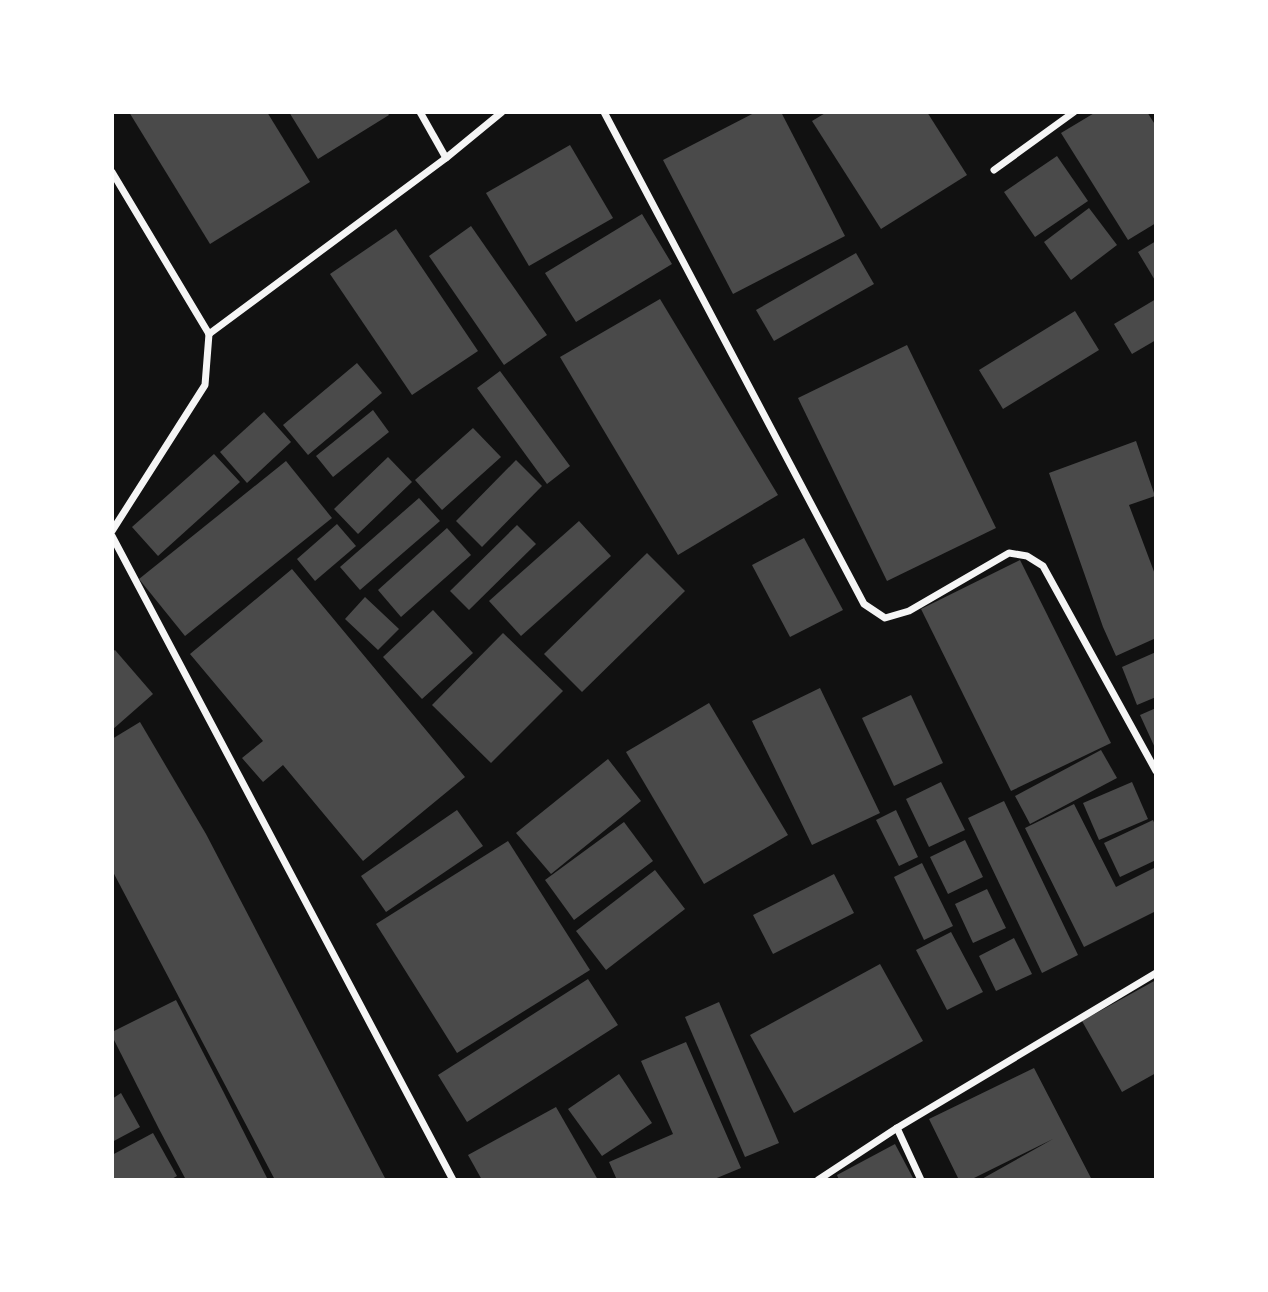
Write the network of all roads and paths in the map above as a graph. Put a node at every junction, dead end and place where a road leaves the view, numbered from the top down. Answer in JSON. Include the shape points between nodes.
{"nodes":[{"id":1,"x":420,"y":112,"type":"edge"},
{"id":2,"x":502,"y":112,"type":"edge"},
{"id":3,"x":604,"y":112,"type":"edge"},
{"id":4,"x":1074,"y":112,"type":"edge"},
{"id":5,"x":446,"y":158,"type":"junction"},
{"id":6,"x":994,"y":170,"type":"dead end"},
{"id":7,"x":112,"y":172,"type":"edge"},
{"id":8,"x":209,"y":334,"type":"junction"},
{"id":9,"x":112,"y":534,"type":"edge"},
{"id":10,"x":1156,"y":771,"type":"edge"},
{"id":11,"x":1156,"y":973,"type":"edge"},
{"id":12,"x":897,"y":1128,"type":"junction"},
{"id":13,"x":453,"y":1180,"type":"edge"},
{"id":14,"x":818,"y":1180,"type":"edge"},
{"id":15,"x":921,"y":1180,"type":"edge"}],
"edges":[{"from":1,"to":5,"type":"street"},
{"from":2,"to":5,"type":"street"},
{"from":3,"to":10,"type":"street","via":[[864,604],[885,618],[909,611],[1009,553],[1027,556],[1043,566]]},
{"from":4,"to":6,"type":"street"},
{"from":5,"to":8,"type":"street"},
{"from":7,"to":8,"type":"street"},
{"from":8,"to":9,"type":"street","via":[[205,385]]},
{"from":9,"to":13,"type":"street"},
{"from":11,"to":12,"type":"street"},
{"from":12,"to":14,"type":"street"},
{"from":12,"to":15,"type":"street"}]}
